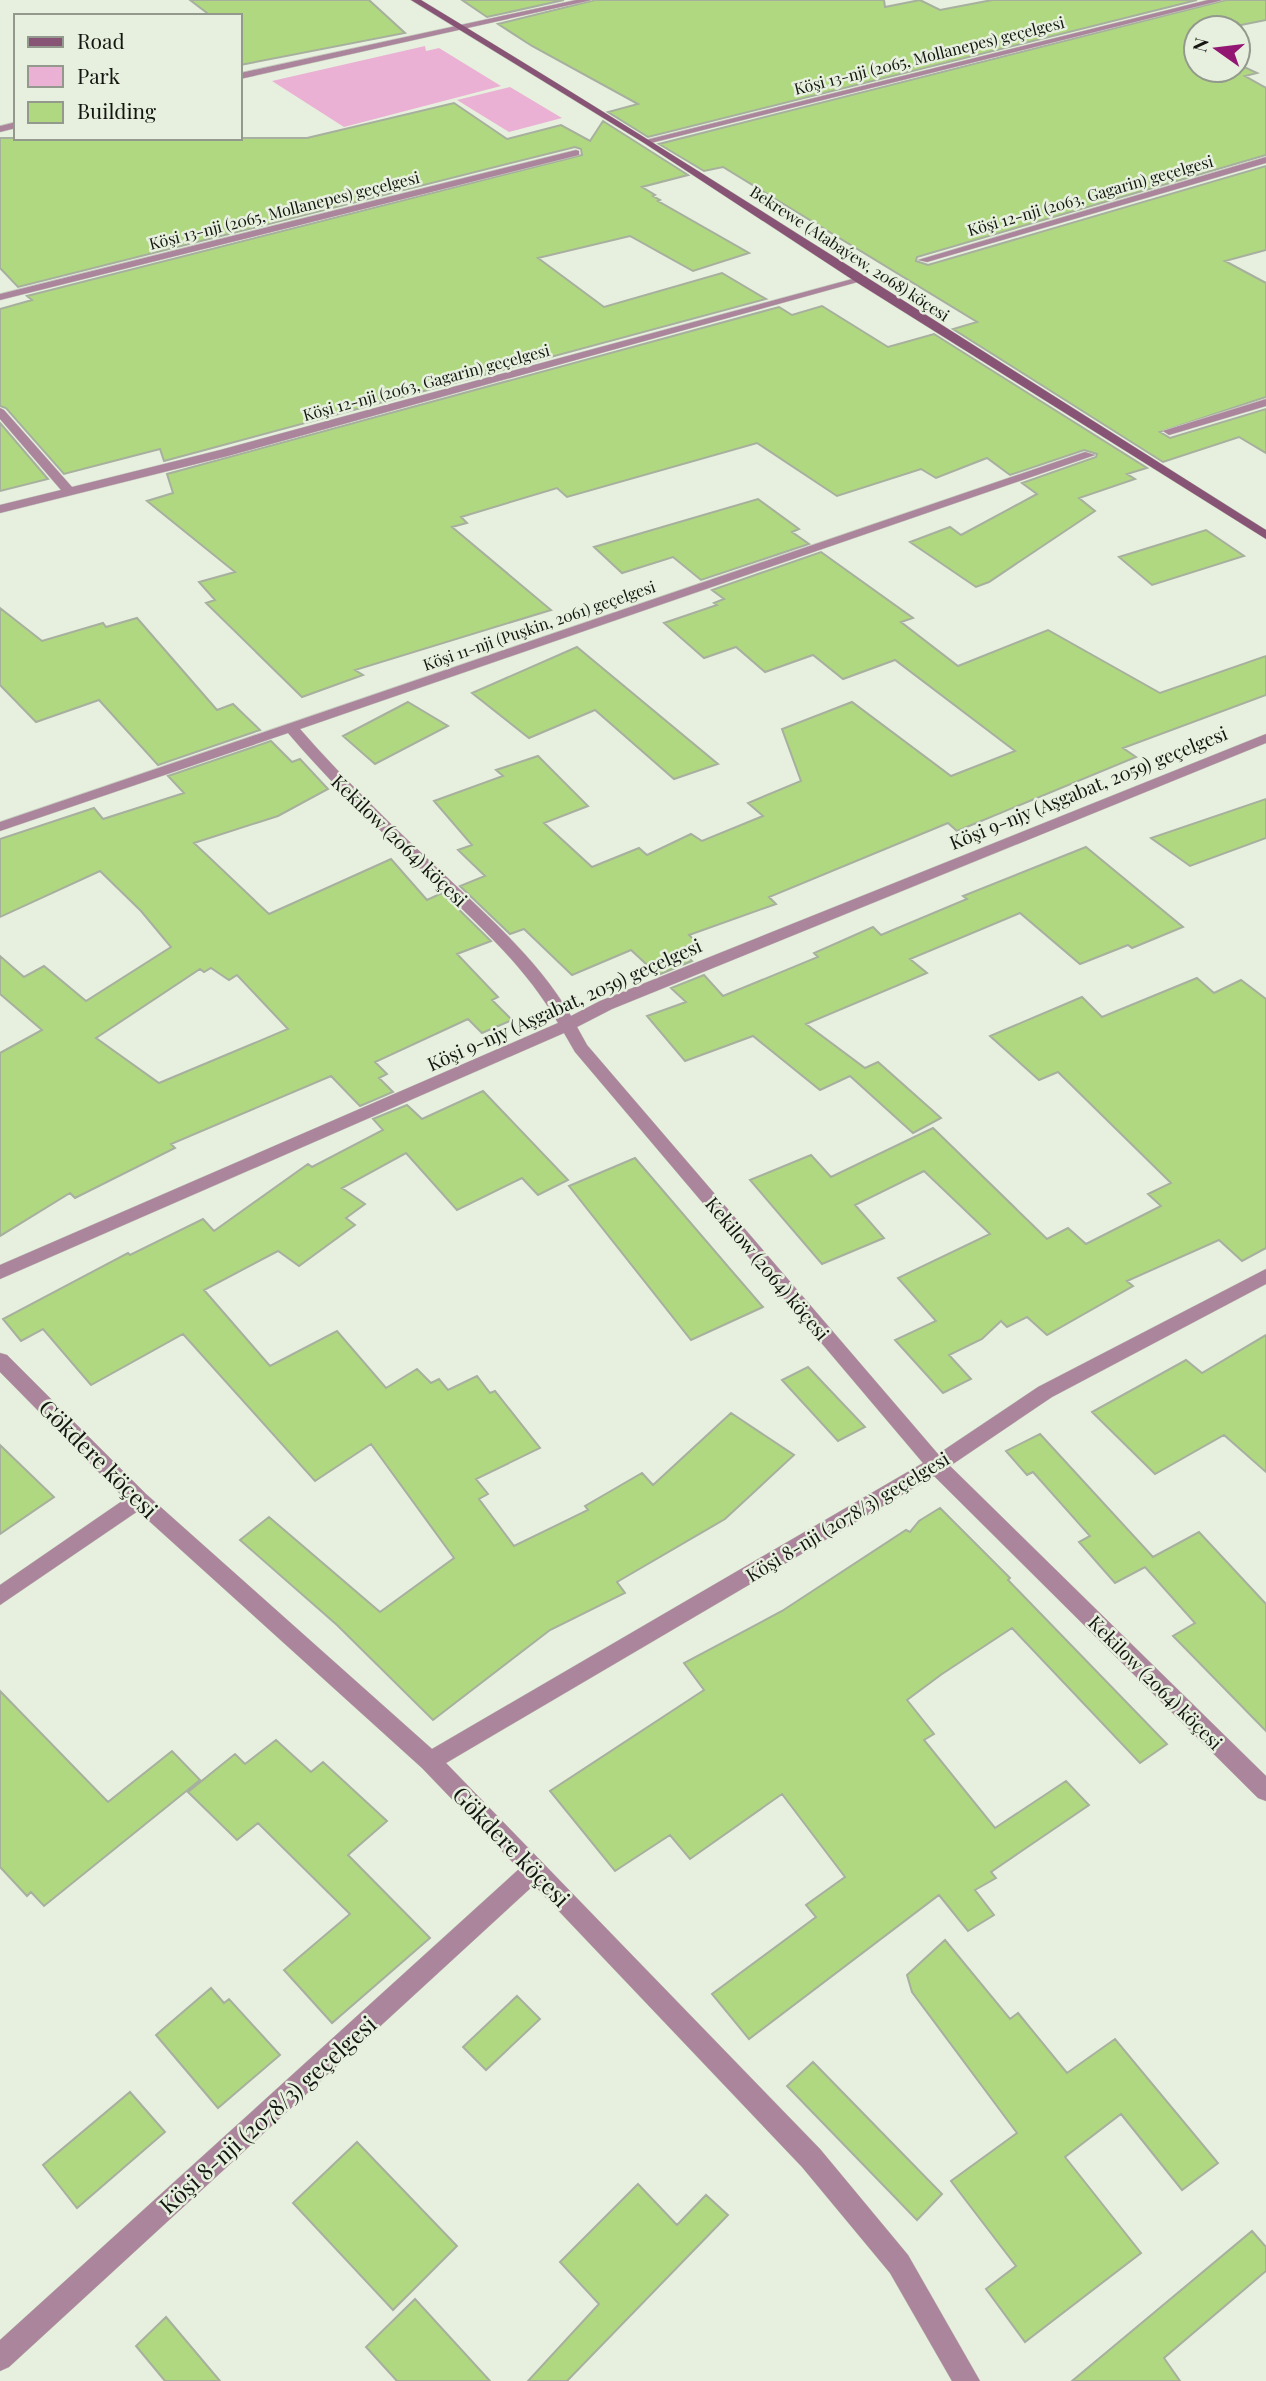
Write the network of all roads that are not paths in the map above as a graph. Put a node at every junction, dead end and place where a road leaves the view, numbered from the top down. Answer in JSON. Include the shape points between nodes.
{"nodes":[{"id":1,"x":415,"y":0,"type":"edge"},
{"id":2,"x":588,"y":0,"type":"edge"},
{"id":3,"x":1219,"y":0,"type":"edge"},
{"id":4,"x":459,"y":27,"type":"junction"},
{"id":5,"x":242,"y":76,"type":"edge"},
{"id":6,"x":647,"y":141,"type":"junction"},
{"id":7,"x":576,"y":153,"type":"dead end"},
{"id":8,"x":1266,"y":160,"type":"edge"},
{"id":9,"x":923,"y":260,"type":"dead end"},
{"id":10,"x":860,"y":280,"type":"junction"},
{"id":11,"x":0,"y":297,"type":"edge"},
{"id":12,"x":1266,"y":402,"type":"edge"},
{"id":13,"x":0,"y":412,"type":"edge"},
{"id":14,"x":1168,"y":431,"type":"dead end"},
{"id":15,"x":1090,"y":455,"type":"dead end"},
{"id":16,"x":69,"y":491,"type":"junction"},
{"id":17,"x":0,"y":509,"type":"edge"},
{"id":18,"x":1266,"y":534,"type":"edge"},
{"id":19,"x":292,"y":729,"type":"junction"},
{"id":20,"x":1266,"y":738,"type":"edge"},
{"id":21,"x":0,"y":827,"type":"edge"},
{"id":22,"x":565,"y":1024,"type":"junction"},
{"id":23,"x":0,"y":1272,"type":"edge"},
{"id":24,"x":1266,"y":1276,"type":"edge"},
{"id":25,"x":0,"y":1360,"type":"edge"},
{"id":26,"x":936,"y":1465,"type":"junction"},
{"id":27,"x":139,"y":1500,"type":"junction"},
{"id":28,"x":0,"y":1596,"type":"edge"},
{"id":29,"x":430,"y":1760,"type":"junction"},
{"id":30,"x":1266,"y":1791,"type":"edge"},
{"id":31,"x":535,"y":1869,"type":"junction"},
{"id":32,"x":0,"y":2358,"type":"edge"},
{"id":33,"x":967,"y":2381,"type":"edge"}],
"edges":[{"from":1,"to":4,"type":"main road","name":"Bekrewe (Atabaýew, 2068) köçesi"},
{"from":2,"to":4,"type":"street"},
{"from":3,"to":6,"type":"street","name":"Köşi 13-nji (2065, Mollanepes) geçelgesi"},
{"from":4,"to":5,"type":"street"},
{"from":4,"to":6,"type":"main road","name":"Bekrewe (Atabaýew, 2068) köçesi"},
{"from":6,"to":10,"type":"main road","name":"Bekrewe (Atabaýew, 2068) köçesi"},
{"from":7,"to":11,"type":"street","name":"Köşi 13-nji (2065, Mollanepes) geçelgesi"},
{"from":8,"to":9,"type":"street","name":"Köşi 12-nji (2063, Gagarin) geçelgesi"},
{"from":10,"to":16,"type":"street","name":"Köşi 12-nji (2063, Gagarin) geçelgesi"},
{"from":10,"to":18,"type":"main road","name":"Bekrewe (Atabaýew, 2068) köçesi"},
{"from":12,"to":14,"type":"street"},
{"from":13,"to":16,"type":"street"},
{"from":15,"to":19,"type":"street","name":"Köşi 11-nji (Puşkin, 2061) geçelgesi"},
{"from":16,"to":17,"type":"street","name":"Köşi 12-nji (2063, Gagarin) geçelgesi"},
{"from":19,"to":21,"type":"street","name":"Köşi 11-nji (Puşkin, 2061) geçelgesi"},
{"from":19,"to":22,"type":"street","name":"Kekilow (2064) köçesi","via":[[336,780],[516,952],[548,991]]},
{"from":20,"to":22,"type":"street","name":"Köşi 9-njy (Aşgabat, 2059) geçelgesi"},
{"from":22,"to":23,"type":"street","name":"Köşi 9-njy (Aşgabat, 2059) geçelgesi","via":[[531,1043]]},
{"from":22,"to":26,"type":"street","name":"Kekilow (2064) köçesi"},
{"from":24,"to":26,"type":"street","name":"Köşi 8-nji (2078/3) geçelgesi","via":[[1045,1392]]},
{"from":25,"to":27,"type":"street","name":"Gökdere köçesi"},
{"from":26,"to":29,"type":"street","name":"Köşi 8-nji (2078/3) geçelgesi"},
{"from":26,"to":30,"type":"street","name":"Kekilow (2064) köçesi"},
{"from":27,"to":28,"type":"street"},
{"from":27,"to":29,"type":"street","name":"Gökdere köçesi"},
{"from":29,"to":31,"type":"street","name":"Gökdere köçesi"},
{"from":31,"to":32,"type":"street","name":"Köşi 8-nji (2078/3) geçelgesi"},
{"from":31,"to":33,"type":"street","name":"Gökdere köçesi","via":[[820,2169],[899,2264]]}]}
